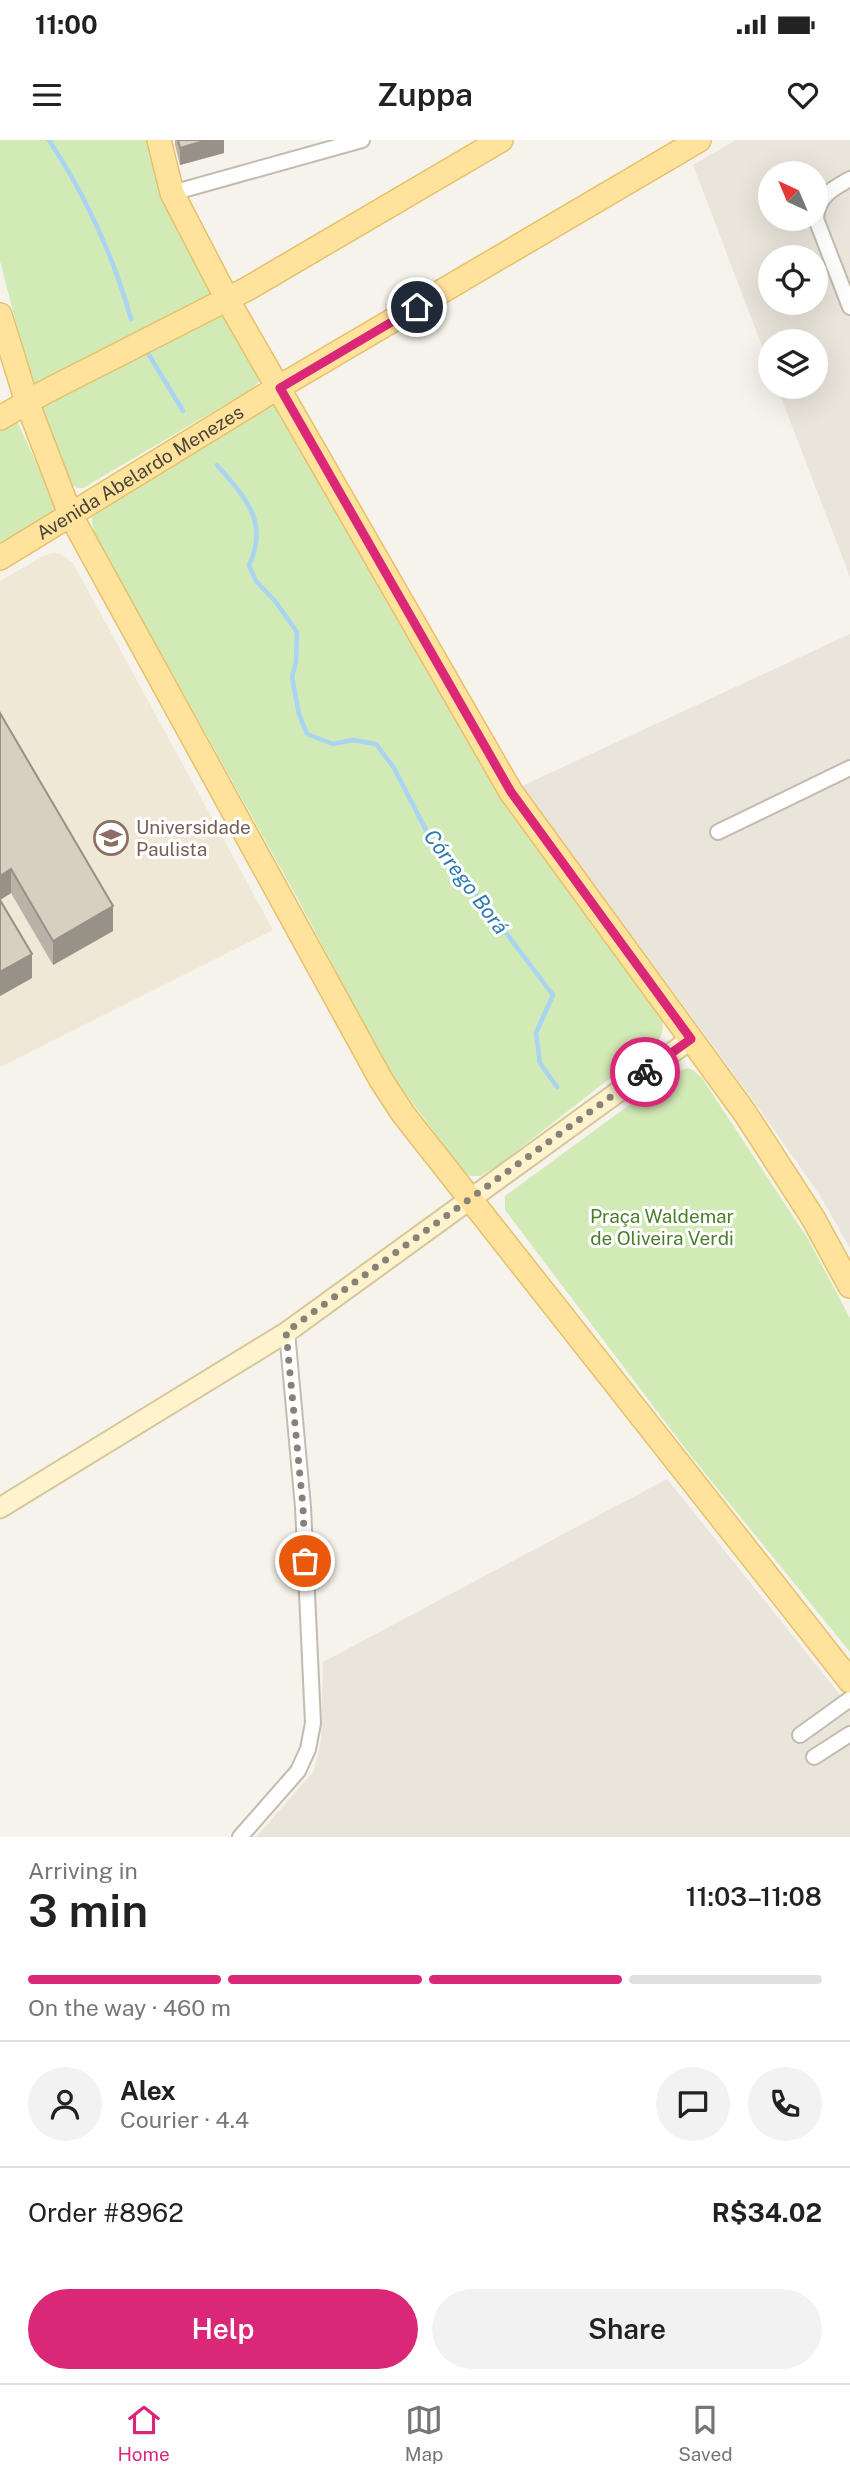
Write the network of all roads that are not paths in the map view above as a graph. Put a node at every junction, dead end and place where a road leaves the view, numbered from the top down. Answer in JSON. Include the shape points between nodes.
{"nodes":[{"id":1,"x":159,"y":140,"type":"edge"},
{"id":2,"x":362,"y":140,"type":"edge"},
{"id":3,"x":501,"y":140,"type":"edge"},
{"id":4,"x":657,"y":140,"type":"edge"},
{"id":5,"x":699,"y":140,"type":"edge"},
{"id":6,"x":653,"y":166,"type":"junction"},
{"id":7,"x":850,"y":179,"type":"edge"},
{"id":8,"x":172,"y":193,"type":"junction"},
{"id":9,"x":227,"y":299,"type":"junction"},
{"id":10,"x":850,"y":307,"type":"edge"},
{"id":11,"x":0,"y":315,"type":"edge"},
{"id":12,"x":280,"y":388,"type":"junction"},
{"id":13,"x":27,"y":402,"type":"junction"},
{"id":14,"x":0,"y":418,"type":"edge"},
{"id":15,"x":71,"y":514,"type":"junction"},
{"id":16,"x":0,"y":558,"type":"edge"},
{"id":17,"x":850,"y":768,"type":"edge"},
{"id":18,"x":718,"y":832,"type":"dead end"},
{"id":19,"x":691,"y":1039,"type":"junction"},
{"id":20,"x":471,"y":1200,"type":"junction"},
{"id":21,"x":850,"y":1286,"type":"edge"},
{"id":22,"x":286,"y":1332,"type":"junction"},
{"id":23,"x":0,"y":1508,"type":"edge"},
{"id":24,"x":850,"y":1681,"type":"edge"},
{"id":25,"x":850,"y":1699,"type":"edge"},
{"id":26,"x":818,"y":1723,"type":"junction"},
{"id":27,"x":850,"y":1734,"type":"edge"},
{"id":28,"x":800,"y":1735,"type":"dead end"},
{"id":29,"x":832,"y":1745,"type":"junction"},
{"id":30,"x":814,"y":1757,"type":"dead end"},
{"id":31,"x":240,"y":1837,"type":"edge"}],
"edges":[{"from":1,"to":8,"type":"main road"},
{"from":2,"to":8,"type":"street"},
{"from":3,"to":9,"type":"main road"},
{"from":4,"to":6,"type":"main road"},
{"from":5,"to":6,"type":"main road","name":"Avenida Abelardo Menezes"},
{"from":6,"to":12,"type":"main road","name":"Avenida Abelardo Menezes"},
{"from":7,"to":10,"type":"street","via":[[820,202],[816,219]]},
{"from":8,"to":9,"type":"main road"},
{"from":9,"to":12,"type":"main road"},
{"from":9,"to":13,"type":"main road"},
{"from":11,"to":13,"type":"main road"},
{"from":12,"to":15,"type":"main road","name":"Avenida Abelardo Menezes"},
{"from":12,"to":19,"type":"main road","via":[[511,792]]},
{"from":13,"to":14,"type":"main road"},
{"from":13,"to":15,"type":"main road"},
{"from":15,"to":16,"type":"main road","name":"Avenida Abelardo Menezes"},
{"from":15,"to":20,"type":"main road","via":[[381,1080]]},
{"from":17,"to":18,"type":"street"},
{"from":19,"to":20,"type":"street"},
{"from":19,"to":21,"type":"main road","via":[[813,1218]]},
{"from":20,"to":22,"type":"street"},
{"from":20,"to":24,"type":"main road"},
{"from":22,"to":23,"type":"street"},
{"from":22,"to":31,"type":"street","via":[[303,1507],[313,1723],[298,1771]]},
{"from":25,"to":26,"type":"street"},
{"from":26,"to":28,"type":"street"},
{"from":26,"to":29,"type":"street"},
{"from":27,"to":29,"type":"street"},
{"from":29,"to":30,"type":"street"}]}
